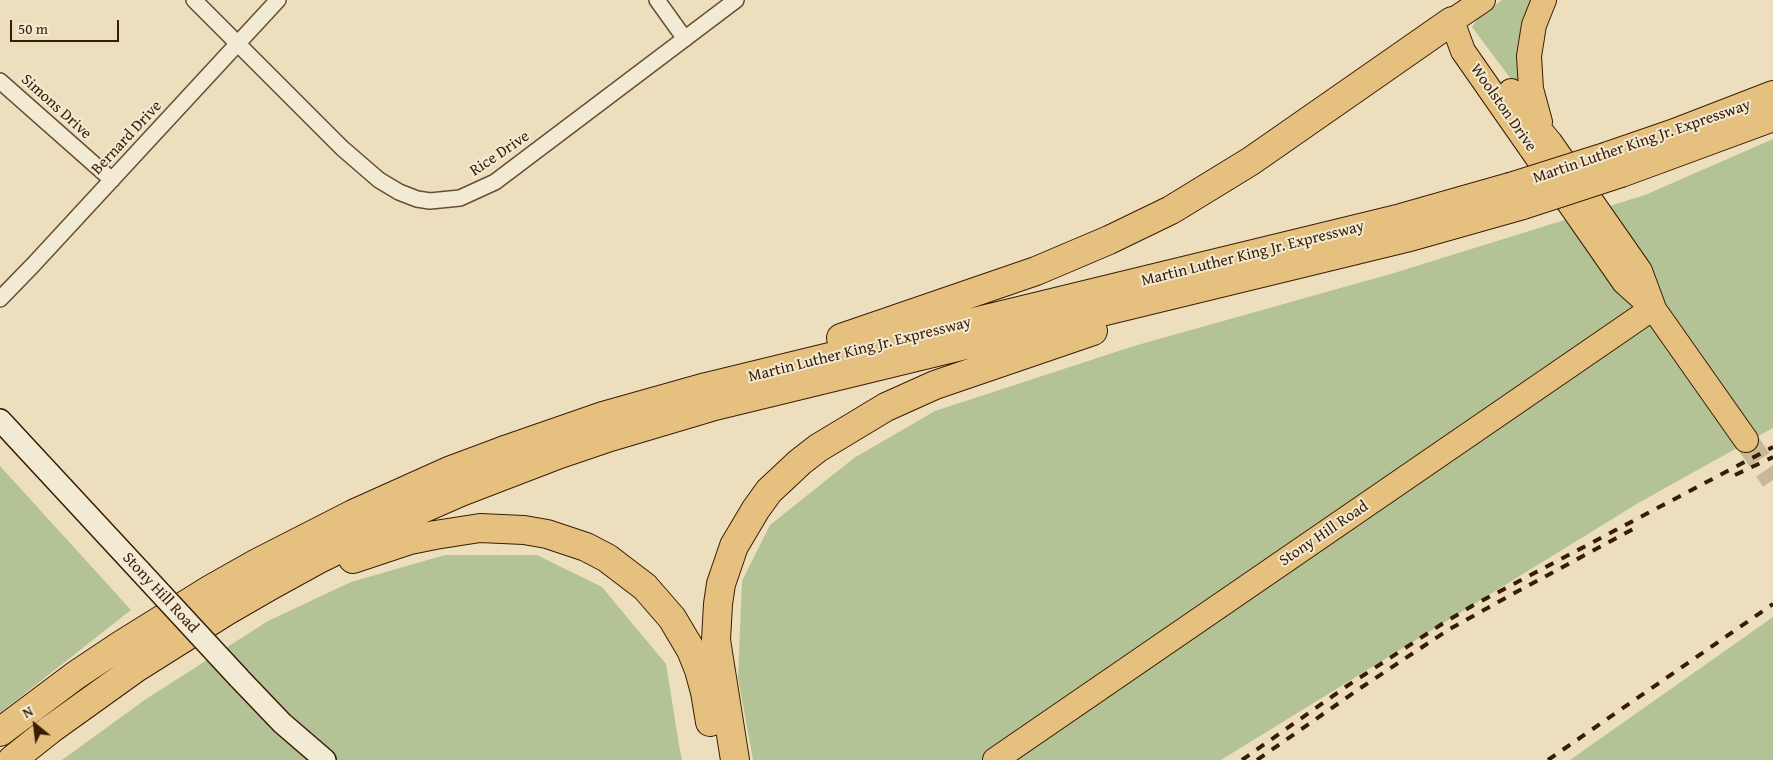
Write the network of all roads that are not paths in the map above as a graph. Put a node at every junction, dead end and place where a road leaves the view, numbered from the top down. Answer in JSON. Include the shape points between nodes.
{"nodes":[{"id":1,"x":194,"y":0,"type":"edge"},
{"id":2,"x":278,"y":0,"type":"edge"},
{"id":3,"x":657,"y":0,"type":"edge"},
{"id":4,"x":736,"y":0,"type":"edge"},
{"id":5,"x":1483,"y":0,"type":"edge"},
{"id":6,"x":1544,"y":0,"type":"edge"},
{"id":7,"x":1452,"y":21,"type":"junction"},
{"id":8,"x":685,"y":38,"type":"junction"},
{"id":9,"x":238,"y":44,"type":"junction"},
{"id":10,"x":0,"y":81,"type":"edge"},
{"id":11,"x":1773,"y":95,"type":"edge"},
{"id":12,"x":1773,"y":117,"type":"edge"},
{"id":13,"x":1550,"y":142,"type":"junction"},
{"id":14,"x":1614,"y":165,"type":"junction"},
{"id":15,"x":112,"y":180,"type":"junction"},
{"id":16,"x":1516,"y":196,"type":"junction"},
{"id":17,"x":1262,"y":273,"type":"junction"},
{"id":18,"x":0,"y":299,"type":"edge"},
{"id":19,"x":1654,"y":308,"type":"junction"},
{"id":20,"x":654,"y":402,"type":"junction"},
{"id":21,"x":0,"y":420,"type":"edge"},
{"id":22,"x":1746,"y":440,"type":"tunnel mouth"},
{"id":23,"x":224,"y":612,"type":"junction"},
{"id":24,"x":0,"y":732,"type":"edge"},
{"id":25,"x":12,"y":760,"type":"edge"},
{"id":26,"x":325,"y":760,"type":"edge"},
{"id":27,"x":716,"y":760,"type":"edge"},
{"id":28,"x":735,"y":760,"type":"edge"},
{"id":29,"x":995,"y":760,"type":"edge"}],
"edges":[{"from":1,"to":9,"type":"street","name":"Rice Drive"},
{"from":2,"to":9,"type":"street","name":"Bernard Drive"},
{"from":3,"to":8,"type":"street"},
{"from":4,"to":8,"type":"street","name":"Rice Drive"},
{"from":5,"to":7,"type":"main road"},
{"from":6,"to":13,"type":"main road","name":"Woolston Drive","via":[[1534,25],[1529,73],[1535,107]]},
{"from":7,"to":13,"type":"main road","name":"Woolston Drive","via":[[1476,42]]},
{"from":7,"to":19,"type":"main road","name":"Woolston Drive","via":[[1463,51],[1624,282]]},
{"from":7,"to":20,"type":"highway","via":[[1224,179],[1133,229],[999,285]]},
{"from":8,"to":9,"type":"street","name":"Rice Drive","via":[[495,182],[460,198],[430,201],[398,192],[379,180],[342,148]]},
{"from":9,"to":15,"type":"street","name":"Bernard Drive"},
{"from":10,"to":15,"type":"street","name":"Simons Drive"},
{"from":11,"to":14,"type":"highway","name":"Martin Luther King Jr. Expressway","via":[[1672,134]]},
{"from":12,"to":14,"type":"highway","name":"Martin Luther King Jr. Expressway"},
{"from":13,"to":19,"type":"main road","name":"Woolston Drive","via":[[1640,272]]},
{"from":14,"to":16,"type":"highway","name":"Martin Luther King Jr. Expressway","bridge":true},
{"from":15,"to":18,"type":"street","name":"Bernard Drive"},
{"from":16,"to":17,"type":"highway","name":"Martin Luther King Jr. Expressway","via":[[1406,238]]},
{"from":16,"to":20,"type":"highway","name":"Martin Luther King Jr. Expressway","via":[[1401,218]]},
{"from":17,"to":23,"type":"highway","name":"Martin Luther King Jr. Expressway","via":[[711,407],[610,437],[413,513],[317,560]]},
{"from":17,"to":28,"type":"highway","via":[[910,395],[840,433],[784,476],[745,527],[721,584],[716,640]]},
{"from":19,"to":22,"type":"main road","name":"Woolston Drive"},
{"from":19,"to":29,"type":"main road","name":"Stony Hill Road"},
{"from":20,"to":24,"type":"highway","name":"Martin Luther King Jr. Expressway","via":[[502,450],[329,526],[165,617],[76,675]]},
{"from":21,"to":26,"type":"street","name":"Stony Hill Road","bridge":true,"via":[[282,723]]},
{"from":23,"to":25,"type":"highway","name":"Martin Luther King Jr. Expressway","via":[[136,668]]},
{"from":23,"to":27,"type":"highway","via":[[358,557],[435,534],[480,528],[510,529],[566,540],[600,554],[627,572],[672,618],[699,670]]}]}
